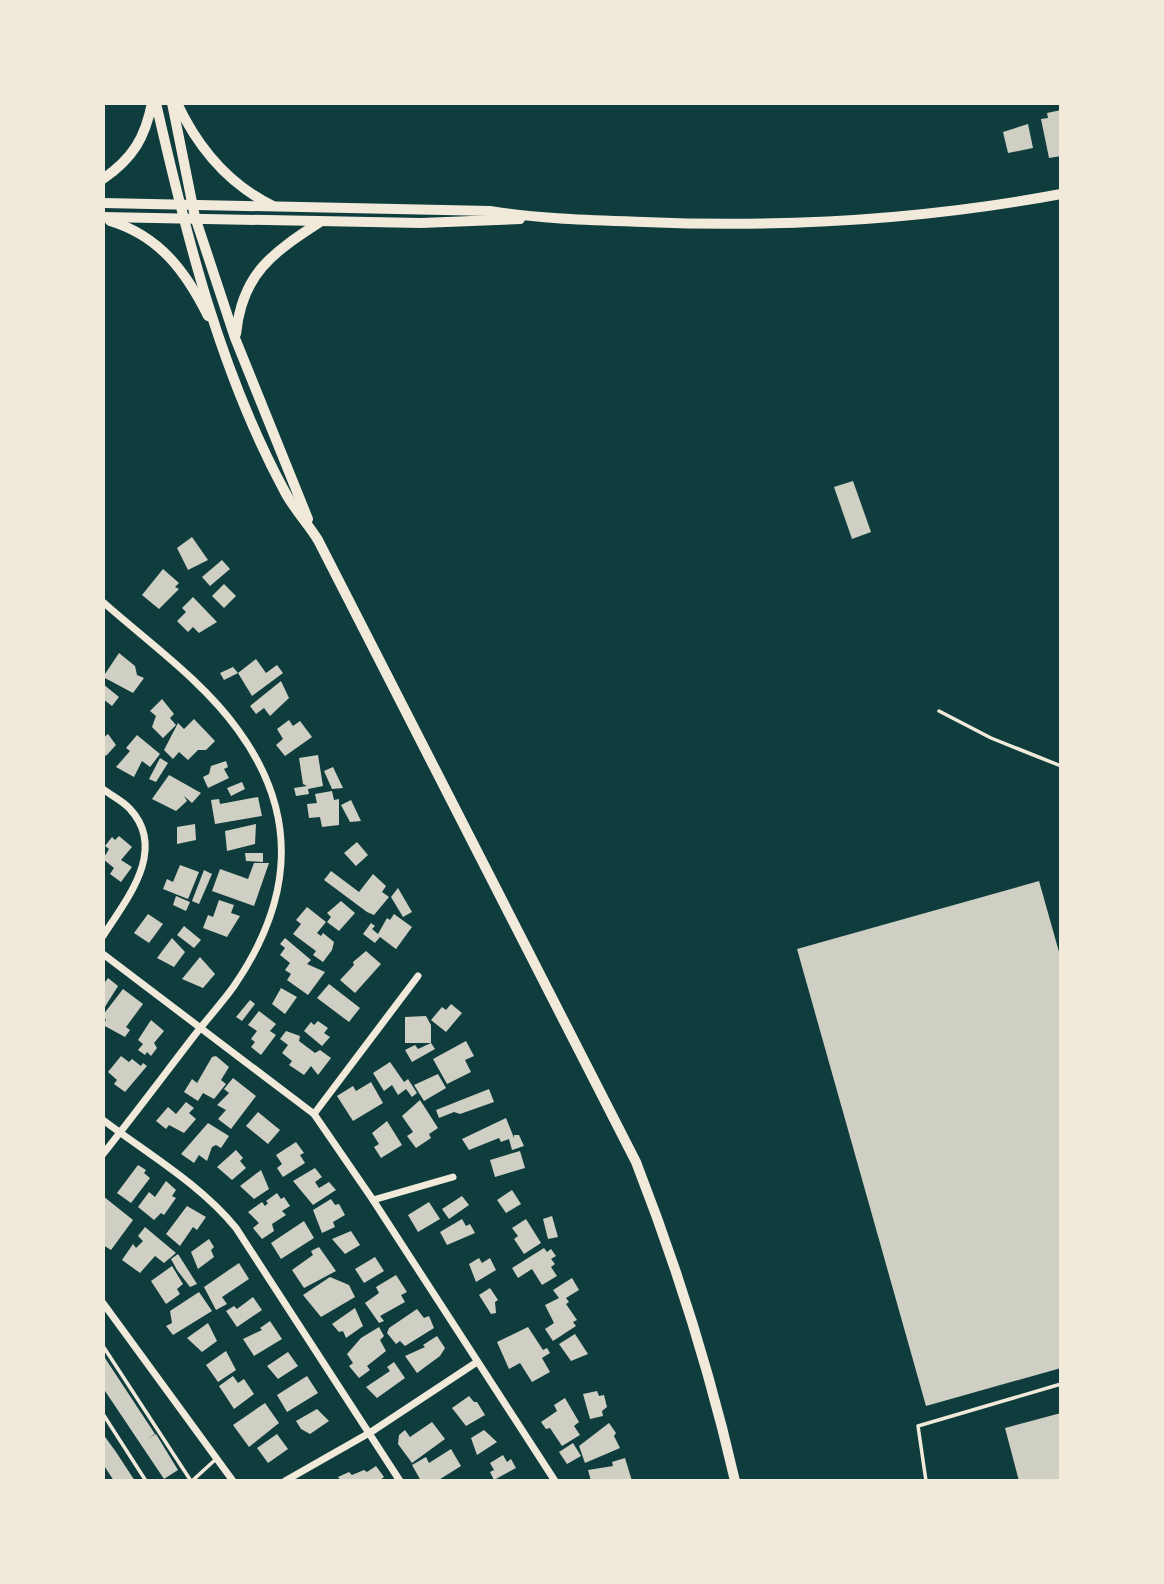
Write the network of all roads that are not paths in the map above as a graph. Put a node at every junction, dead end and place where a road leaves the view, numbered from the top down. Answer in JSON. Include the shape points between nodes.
{"nodes":[{"id":1,"x":154,"y":103,"type":"edge"},
{"id":2,"x":174,"y":103,"type":"edge"},
{"id":3,"x":103,"y":179,"type":"edge"},
{"id":4,"x":1061,"y":194,"type":"edge"},
{"id":5,"x":103,"y":203,"type":"edge"},
{"id":6,"x":185,"y":204,"type":"junction"},
{"id":7,"x":278,"y":208,"type":"junction"},
{"id":8,"x":195,"y":217,"type":"junction"},
{"id":9,"x":103,"y":218,"type":"edge"},
{"id":10,"x":183,"y":218,"type":"junction"},
{"id":11,"x":536,"y":218,"type":"junction"},
{"id":12,"x":320,"y":222,"type":"junction"},
{"id":13,"x":220,"y":336,"type":"junction"},
{"id":14,"x":235,"y":338,"type":"junction"},
{"id":15,"x":311,"y":528,"type":"junction"},
{"id":16,"x":103,"y":602,"type":"edge"},
{"id":17,"x":939,"y":711,"type":"dead end"},
{"id":18,"x":1061,"y":766,"type":"edge"},
{"id":19,"x":103,"y":789,"type":"edge"},
{"id":20,"x":103,"y":936,"type":"edge"},
{"id":21,"x":103,"y":954,"type":"edge"},
{"id":22,"x":418,"y":976,"type":"dead end"},
{"id":23,"x":201,"y":1027,"type":"junction"},
{"id":24,"x":314,"y":1114,"type":"junction"},
{"id":25,"x":103,"y":1120,"type":"edge"},
{"id":26,"x":120,"y":1133,"type":"junction"},
{"id":27,"x":103,"y":1153,"type":"edge"},
{"id":28,"x":453,"y":1177,"type":"dead end"},
{"id":29,"x":373,"y":1200,"type":"junction"},
{"id":30,"x":103,"y":1303,"type":"edge"},
{"id":31,"x":103,"y":1346,"type":"edge"},
{"id":32,"x":477,"y":1362,"type":"junction"},
{"id":33,"x":1061,"y":1384,"type":"edge"},
{"id":34,"x":103,"y":1414,"type":"edge"},
{"id":35,"x":371,"y":1432,"type":"junction"},
{"id":36,"x":217,"y":1459,"type":"junction"},
{"id":37,"x":146,"y":1481,"type":"edge"},
{"id":38,"x":191,"y":1481,"type":"edge"},
{"id":39,"x":233,"y":1481,"type":"edge"},
{"id":40,"x":285,"y":1481,"type":"edge"},
{"id":41,"x":401,"y":1481,"type":"edge"},
{"id":42,"x":555,"y":1481,"type":"edge"},
{"id":43,"x":735,"y":1481,"type":"edge"},
{"id":44,"x":926,"y":1481,"type":"edge"}],
"edges":[{"from":1,"to":3,"type":"main road","via":[[142,141]]},
{"from":1,"to":6,"type":"main road"},
{"from":2,"to":6,"type":"main road"},
{"from":2,"to":7,"type":"main road","via":[[215,164]]},
{"from":4,"to":11,"type":"main road","via":[[941,214],[808,224]]},
{"from":5,"to":6,"type":"main road"},
{"from":6,"to":7,"type":"main road"},
{"from":6,"to":8,"type":"main road"},
{"from":6,"to":10,"type":"main road"},
{"from":7,"to":11,"type":"main road","via":[[490,211]]},
{"from":8,"to":10,"type":"main road"},
{"from":8,"to":12,"type":"main road"},
{"from":8,"to":14,"type":"main road"},
{"from":9,"to":10,"type":"main road"},
{"from":9,"to":13,"type":"main road","via":[[136,231],[176,261]]},
{"from":10,"to":13,"type":"main road"},
{"from":11,"to":12,"type":"main road"},
{"from":12,"to":14,"type":"main road","via":[[260,266],[237,316]]},
{"from":13,"to":15,"type":"main road","via":[[286,495]]},
{"from":14,"to":15,"type":"main road"},
{"from":15,"to":43,"type":"main road","via":[[636,1162],[684,1292]]},
{"from":16,"to":23,"type":"street","via":[[205,692],[237,727],[263,767],[276,804],[284,859],[273,907],[234,985]]},
{"from":17,"to":18,"type":"lane"},
{"from":19,"to":20,"type":"street","via":[[130,809],[141,826],[145,848],[136,885]]},
{"from":21,"to":23,"type":"street"},
{"from":22,"to":24,"type":"street"},
{"from":23,"to":24,"type":"street"},
{"from":23,"to":26,"type":"street"},
{"from":24,"to":29,"type":"street"},
{"from":25,"to":26,"type":"street"},
{"from":26,"to":27,"type":"street"},
{"from":26,"to":35,"type":"street","via":[[224,1213]]},
{"from":28,"to":29,"type":"street"},
{"from":29,"to":32,"type":"street"},
{"from":30,"to":36,"type":"street"},
{"from":31,"to":38,"type":"lane"},
{"from":32,"to":35,"type":"street"},
{"from":32,"to":42,"type":"street"},
{"from":33,"to":44,"type":"lane","via":[[918,1426]]},
{"from":34,"to":37,"type":"lane"},
{"from":35,"to":40,"type":"street"},
{"from":35,"to":41,"type":"street"},
{"from":36,"to":38,"type":"lane"},
{"from":36,"to":39,"type":"street"}]}
